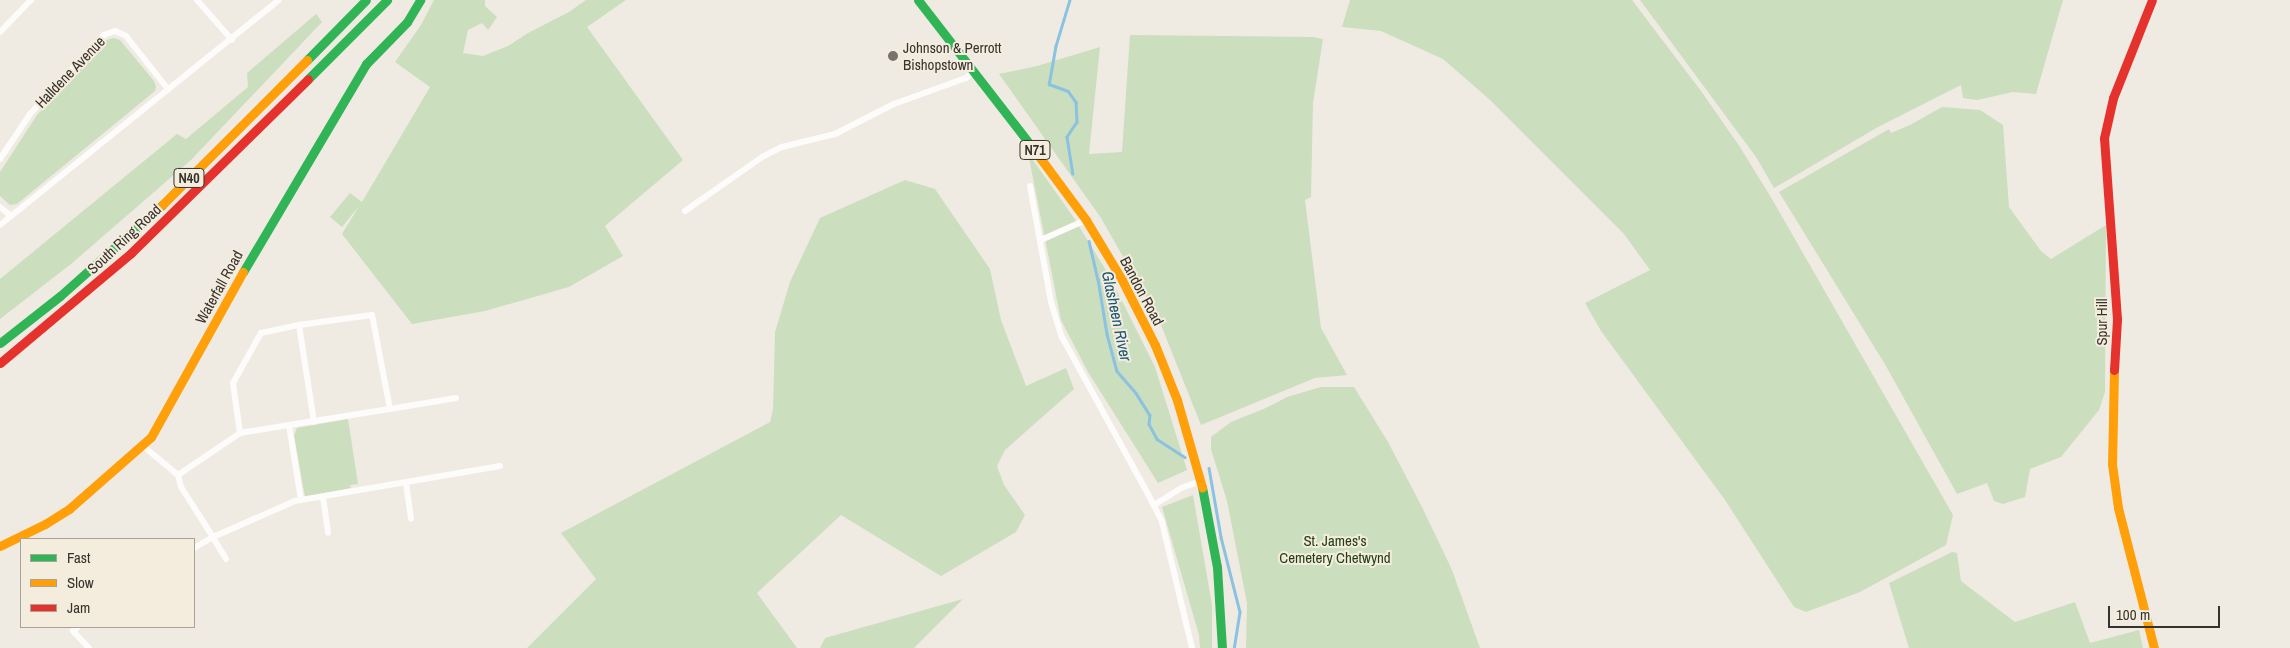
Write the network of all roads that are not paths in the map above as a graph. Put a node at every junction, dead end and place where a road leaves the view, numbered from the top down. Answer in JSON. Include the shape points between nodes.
{"nodes":[{"id":1,"x":31,"y":0,"type":"edge"},
{"id":2,"x":197,"y":0,"type":"edge"},
{"id":3,"x":279,"y":0,"type":"edge"},
{"id":4,"x":366,"y":0,"type":"edge"},
{"id":5,"x":386,"y":0,"type":"edge"},
{"id":6,"x":395,"y":0,"type":"edge"},
{"id":7,"x":918,"y":0,"type":"edge"},
{"id":8,"x":2152,"y":0,"type":"edge"},
{"id":9,"x":420,"y":2,"type":"edge"},
{"id":10,"x":0,"y":32,"type":"edge"},
{"id":11,"x":232,"y":40,"type":"junction"},
{"id":12,"x":338,"y":49,"type":"junction"},
{"id":13,"x":974,"y":71,"type":"junction"},
{"id":14,"x":168,"y":89,"type":"junction"},
{"id":15,"x":0,"y":159,"type":"edge"},
{"id":16,"x":1030,"y":186,"type":"dead end"},
{"id":17,"x":0,"y":207,"type":"edge"},
{"id":18,"x":685,"y":210,"type":"dead end"},
{"id":19,"x":11,"y":216,"type":"junction"},
{"id":20,"x":1086,"y":220,"type":"junction"},
{"id":21,"x":0,"y":225,"type":"edge"},
{"id":22,"x":1042,"y":240,"type":"junction"},
{"id":23,"x":299,"y":325,"type":"junction"},
{"id":24,"x":0,"y":343,"type":"edge"},
{"id":25,"x":0,"y":363,"type":"edge"},
{"id":26,"x":456,"y":398,"type":"dead end"},
{"id":27,"x":390,"y":409,"type":"junction"},
{"id":28,"x":314,"y":422,"type":"junction"},
{"id":29,"x":289,"y":426,"type":"junction"},
{"id":30,"x":240,"y":433,"type":"junction"},
{"id":31,"x":143,"y":446,"type":"junction"},
{"id":32,"x":500,"y":466,"type":"dead end"},
{"id":33,"x":178,"y":475,"type":"junction"},
{"id":34,"x":1201,"y":481,"type":"junction"},
{"id":35,"x":406,"y":483,"type":"junction"},
{"id":36,"x":323,"y":497,"type":"junction"},
{"id":37,"x":301,"y":500,"type":"junction"},
{"id":38,"x":1154,"y":505,"type":"junction"},
{"id":39,"x":411,"y":519,"type":"dead end"},
{"id":40,"x":328,"y":533,"type":"dead end"},
{"id":41,"x":212,"y":537,"type":"junction"},
{"id":42,"x":0,"y":546,"type":"edge"},
{"id":43,"x":195,"y":547,"type":"edge"},
{"id":44,"x":226,"y":559,"type":"dead end"},
{"id":45,"x":73,"y":628,"type":"edge"},
{"id":46,"x":89,"y":648,"type":"edge"},
{"id":47,"x":1192,"y":648,"type":"edge"},
{"id":48,"x":1222,"y":648,"type":"edge"},
{"id":49,"x":2154,"y":648,"type":"edge"}],
"edges":[{"from":1,"to":10,"type":"street"},
{"from":2,"to":11,"type":"street"},
{"from":3,"to":11,"type":"street"},
{"from":4,"to":24,"type":"main road","name":"South Ring Road","number":"N40","via":[[157,210],[67,290]]},
{"from":5,"to":12,"type":"main road","name":"South Ring Road","number":"N40"},
{"from":6,"to":12,"type":"main road"},
{"from":7,"to":13,"type":"main road","name":"Bandon Road","number":"N71"},
{"from":8,"to":49,"type":"main road","name":"Spur Hill","via":[[2113,98],[2104,138],[2117,319],[2112,464],[2118,508]]},
{"from":9,"to":31,"type":"main road","name":"Waterfall Road","via":[[406,22],[366,64],[219,312],[158,427]]},
{"from":11,"to":14,"type":"street"},
{"from":12,"to":25,"type":"main road","name":"South Ring Road","number":"N40","via":[[125,258]]},
{"from":13,"to":18,"type":"street","via":[[966,78],[894,104],[835,134],[782,148],[762,157]]},
{"from":13,"to":20,"type":"main road","name":"Bandon Road","number":"N71"},
{"from":14,"to":15,"type":"street","name":"Halldene Avenue","via":[[126,36],[115,31],[104,35],[30,114]]},
{"from":14,"to":19,"type":"street"},
{"from":16,"to":22,"type":"street"},
{"from":17,"to":19,"type":"street"},
{"from":19,"to":21,"type":"street"},
{"from":20,"to":22,"type":"street"},
{"from":20,"to":34,"type":"main road","name":"Bandon Road","number":"N71","via":[[1122,280],[1155,345],[1177,400]]},
{"from":22,"to":38,"type":"street","via":[[1051,302],[1062,337]]},
{"from":23,"to":27,"type":"street","via":[[372,315]]},
{"from":23,"to":28,"type":"street"},
{"from":23,"to":30,"type":"street","via":[[261,333],[233,383]]},
{"from":26,"to":27,"type":"street"},
{"from":27,"to":28,"type":"street"},
{"from":28,"to":29,"type":"street"},
{"from":29,"to":30,"type":"street"},
{"from":29,"to":37,"type":"street"},
{"from":30,"to":33,"type":"street"},
{"from":31,"to":33,"type":"street"},
{"from":31,"to":42,"type":"main road","name":"Waterfall Road","via":[[69,509]]},
{"from":32,"to":35,"type":"street"},
{"from":33,"to":41,"type":"street","via":[[181,487]]},
{"from":34,"to":38,"type":"street"},
{"from":34,"to":48,"type":"main road","name":"Bandon Road","number":"N71","via":[[1217,567]]},
{"from":35,"to":36,"type":"street"},
{"from":35,"to":39,"type":"street"},
{"from":36,"to":37,"type":"street"},
{"from":36,"to":40,"type":"street"},
{"from":37,"to":41,"type":"street"},
{"from":38,"to":47,"type":"street","via":[[1175,569]]},
{"from":41,"to":43,"type":"street"},
{"from":41,"to":44,"type":"street"},
{"from":45,"to":46,"type":"street"}]}
